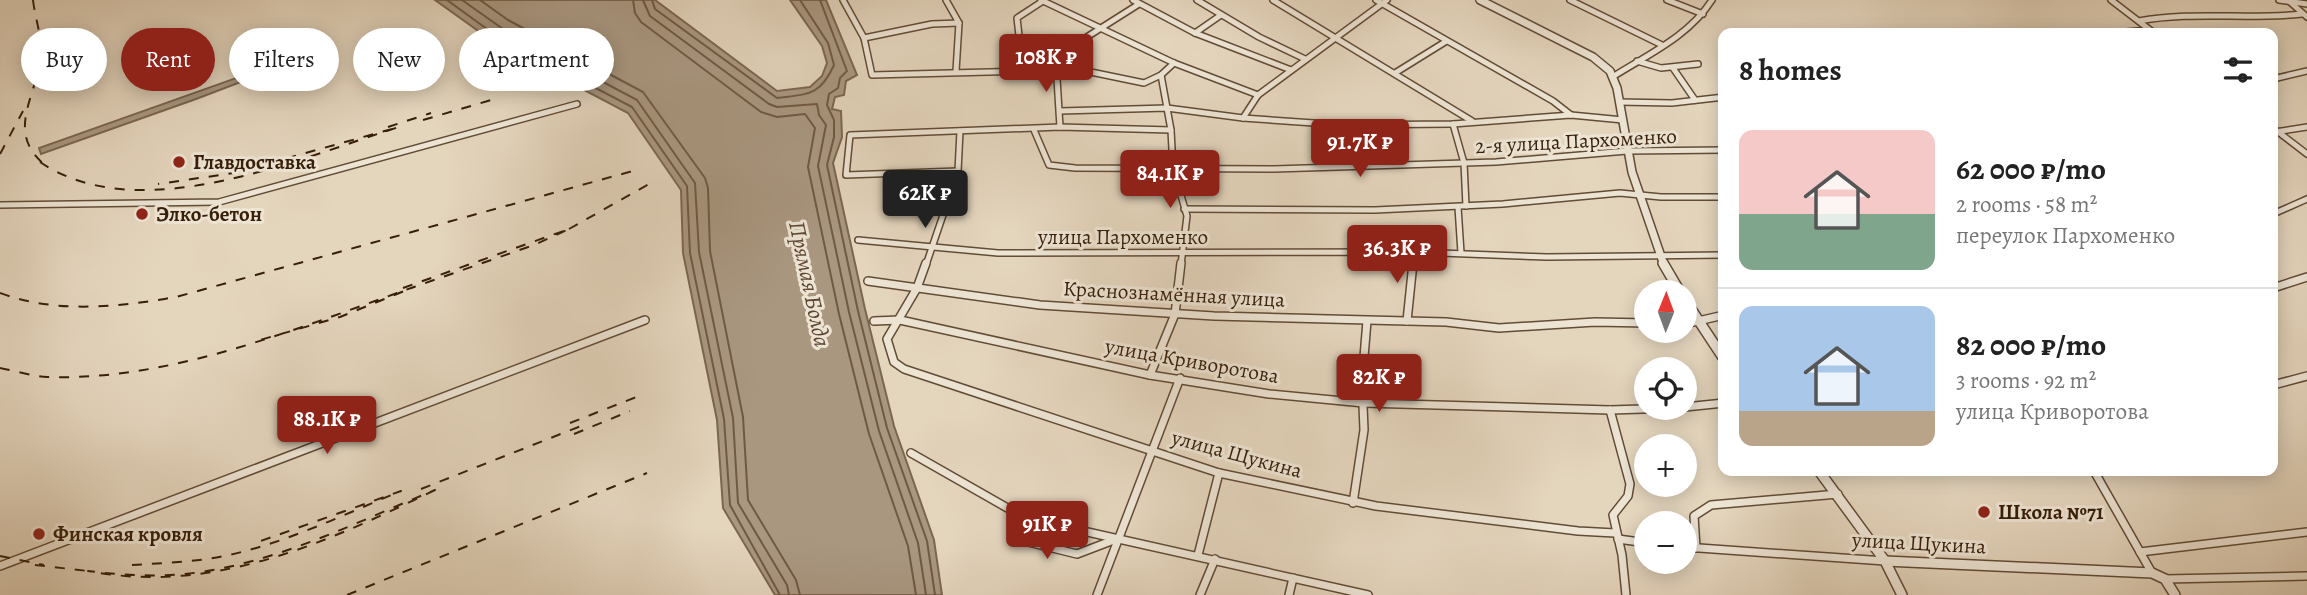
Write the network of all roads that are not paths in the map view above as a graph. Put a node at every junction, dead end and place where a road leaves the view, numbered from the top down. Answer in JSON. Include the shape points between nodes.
{"nodes":[{"id":1,"x":843,"y":0,"type":"edge"},
{"id":2,"x":946,"y":0,"type":"edge"},
{"id":3,"x":1197,"y":0,"type":"edge"},
{"id":4,"x":1273,"y":0,"type":"edge"},
{"id":5,"x":1376,"y":0,"type":"edge"},
{"id":6,"x":1480,"y":0,"type":"edge"},
{"id":7,"x":1570,"y":0,"type":"edge"},
{"id":8,"x":1667,"y":0,"type":"edge"},
{"id":9,"x":1712,"y":0,"type":"edge"},
{"id":10,"x":2112,"y":0,"type":"edge"},
{"id":11,"x":2279,"y":0,"type":"edge"},
{"id":12,"x":1042,"y":1,"type":"edge"},
{"id":13,"x":1136,"y":2,"type":"edge"},
{"id":14,"x":1384,"y":2,"type":"edge"},
{"id":15,"x":2290,"y":2,"type":"junction"},
{"id":16,"x":2307,"y":4,"type":"edge"},
{"id":17,"x":1703,"y":14,"type":"junction"},
{"id":18,"x":1221,"y":15,"type":"junction"},
{"id":19,"x":2305,"y":16,"type":"edge"},
{"id":20,"x":2139,"y":21,"type":"junction"},
{"id":21,"x":959,"y":23,"type":"junction"},
{"id":22,"x":2147,"y":28,"type":"edge"},
{"id":23,"x":1098,"y":29,"type":"junction"},
{"id":24,"x":1195,"y":33,"type":"junction"},
{"id":25,"x":1336,"y":37,"type":"junction"},
{"id":26,"x":864,"y":38,"type":"junction"},
{"id":27,"x":1445,"y":42,"type":"junction"},
{"id":28,"x":1662,"y":45,"type":"junction"},
{"id":29,"x":1305,"y":60,"type":"junction"},
{"id":30,"x":1055,"y":61,"type":"junction"},
{"id":31,"x":1637,"y":61,"type":"junction"},
{"id":32,"x":1174,"y":63,"type":"junction"},
{"id":33,"x":1698,"y":64,"type":"dead end"},
{"id":34,"x":1673,"y":68,"type":"junction"},
{"id":35,"x":1291,"y":70,"type":"junction"},
{"id":36,"x":956,"y":71,"type":"junction"},
{"id":37,"x":1023,"y":71,"type":"junction"},
{"id":38,"x":2307,"y":71,"type":"edge"},
{"id":39,"x":1395,"y":73,"type":"junction"},
{"id":40,"x":1161,"y":75,"type":"junction"},
{"id":41,"x":1614,"y":76,"type":"junction"},
{"id":42,"x":2278,"y":78,"type":"edge"},
{"id":43,"x":1258,"y":94,"type":"junction"},
{"id":44,"x":1718,"y":98,"type":"edge"},
{"id":45,"x":1695,"y":100,"type":"junction"},
{"id":46,"x":1619,"y":102,"type":"junction"},
{"id":47,"x":577,"y":104,"type":"dead end"},
{"id":48,"x":1167,"y":108,"type":"junction"},
{"id":49,"x":1060,"y":111,"type":"junction"},
{"id":50,"x":1572,"y":115,"type":"junction"},
{"id":51,"x":1622,"y":116,"type":"junction"},
{"id":52,"x":1243,"y":118,"type":"junction"},
{"id":53,"x":1472,"y":122,"type":"junction"},
{"id":54,"x":1453,"y":124,"type":"junction"},
{"id":55,"x":1060,"y":127,"type":"junction"},
{"id":56,"x":2307,"y":127,"type":"edge"},
{"id":57,"x":1034,"y":130,"type":"junction"},
{"id":58,"x":1171,"y":130,"type":"junction"},
{"id":59,"x":960,"y":131,"type":"junction"},
{"id":60,"x":2278,"y":131,"type":"edge"},
{"id":61,"x":2278,"y":133,"type":"edge"},
{"id":62,"x":1718,"y":150,"type":"edge"},
{"id":63,"x":1627,"y":151,"type":"junction"},
{"id":64,"x":2307,"y":154,"type":"edge"},
{"id":65,"x":1464,"y":163,"type":"junction"},
{"id":66,"x":1173,"y":168,"type":"junction"},
{"id":67,"x":958,"y":171,"type":"junction"},
{"id":68,"x":1639,"y":195,"type":"junction"},
{"id":69,"x":1718,"y":197,"type":"edge"},
{"id":70,"x":2307,"y":200,"type":"edge"},
{"id":71,"x":0,"y":205,"type":"edge"},
{"id":72,"x":1466,"y":206,"type":"junction"},
{"id":73,"x":1458,"y":207,"type":"junction"},
{"id":74,"x":1184,"y":209,"type":"junction"},
{"id":75,"x":2278,"y":212,"type":"edge"},
{"id":76,"x":858,"y":240,"type":"dead end"},
{"id":77,"x":933,"y":247,"type":"junction"},
{"id":78,"x":1413,"y":252,"type":"junction"},
{"id":79,"x":1184,"y":253,"type":"junction"},
{"id":80,"x":1461,"y":253,"type":"junction"},
{"id":81,"x":1718,"y":255,"type":"edge"},
{"id":82,"x":1660,"y":257,"type":"junction"},
{"id":83,"x":2307,"y":277,"type":"edge"},
{"id":84,"x":1673,"y":280,"type":"edge"},
{"id":85,"x":868,"y":281,"type":"dead end"},
{"id":86,"x":2278,"y":286,"type":"edge"},
{"id":87,"x":917,"y":288,"type":"junction"},
{"id":88,"x":1175,"y":314,"type":"junction"},
{"id":89,"x":1718,"y":316,"type":"edge"},
{"id":90,"x":645,"y":320,"type":"dead end"},
{"id":91,"x":900,"y":320,"type":"junction"},
{"id":92,"x":1698,"y":320,"type":"joint"},
{"id":93,"x":874,"y":321,"type":"dead end"},
{"id":94,"x":1367,"y":321,"type":"junction"},
{"id":95,"x":1407,"y":321,"type":"junction"},
{"id":96,"x":1634,"y":323,"type":"edge"},
{"id":97,"x":1718,"y":350,"type":"edge"},
{"id":98,"x":1150,"y":375,"type":"junction"},
{"id":99,"x":2307,"y":376,"type":"edge"},
{"id":100,"x":1180,"y":378,"type":"junction"},
{"id":101,"x":2278,"y":384,"type":"edge"},
{"id":102,"x":1364,"y":403,"type":"junction"},
{"id":103,"x":1718,"y":404,"type":"edge"},
{"id":104,"x":1697,"y":406,"type":"edge"},
{"id":105,"x":1634,"y":409,"type":"edge"},
{"id":106,"x":1610,"y":410,"type":"junction"},
{"id":107,"x":1154,"y":452,"type":"junction"},
{"id":108,"x":911,"y":453,"type":"dead end"},
{"id":109,"x":1219,"y":473,"type":"junction"},
{"id":110,"x":1823,"y":476,"type":"edge"},
{"id":111,"x":2097,"y":476,"type":"edge"},
{"id":112,"x":1838,"y":494,"type":"junction"},
{"id":113,"x":1353,"y":503,"type":"junction"},
{"id":114,"x":1697,"y":514,"type":"edge"},
{"id":115,"x":1025,"y":518,"type":"junction"},
{"id":116,"x":2307,"y":532,"type":"edge"},
{"id":117,"x":1617,"y":536,"type":"junction"},
{"id":118,"x":1120,"y":538,"type":"junction"},
{"id":119,"x":1634,"y":540,"type":"edge"},
{"id":120,"x":1697,"y":548,"type":"edge"},
{"id":121,"x":2140,"y":552,"type":"junction"},
{"id":122,"x":1198,"y":555,"type":"junction"},
{"id":123,"x":1215,"y":559,"type":"junction"},
{"id":124,"x":1885,"y":561,"type":"junction"},
{"id":125,"x":0,"y":566,"type":"edge"},
{"id":126,"x":2152,"y":573,"type":"junction"},
{"id":127,"x":2307,"y":576,"type":"edge"},
{"id":128,"x":1293,"y":579,"type":"junction"},
{"id":129,"x":2165,"y":579,"type":"junction"},
{"id":130,"x":1097,"y":595,"type":"edge"},
{"id":131,"x":1200,"y":595,"type":"edge"},
{"id":132,"x":1289,"y":595,"type":"edge"},
{"id":133,"x":1368,"y":595,"type":"edge"},
{"id":134,"x":1626,"y":595,"type":"edge"},
{"id":135,"x":1902,"y":595,"type":"edge"},
{"id":136,"x":2175,"y":595,"type":"edge"}],
"edges":[{"from":1,"to":26,"type":"street"},
{"from":2,"to":21,"type":"street"},
{"from":3,"to":18,"type":"street"},
{"from":4,"to":25,"type":"street"},
{"from":5,"to":14,"type":"street"},
{"from":6,"to":41,"type":"street","via":[[1593,57]]},
{"from":7,"to":28,"type":"street"},
{"from":8,"to":17,"type":"street"},
{"from":9,"to":17,"type":"street"},
{"from":10,"to":20,"type":"street"},
{"from":11,"to":15,"type":"street"},
{"from":12,"to":23,"type":"street"},
{"from":12,"to":37,"type":"street","via":[[1017,18]]},
{"from":13,"to":23,"type":"street"},
{"from":13,"to":24,"type":"street"},
{"from":14,"to":25,"type":"street"},
{"from":14,"to":27,"type":"street"},
{"from":15,"to":16,"type":"street"},
{"from":15,"to":19,"type":"street"},
{"from":17,"to":28,"type":"street"},
{"from":18,"to":24,"type":"street"},
{"from":18,"to":29,"type":"street"},
{"from":19,"to":20,"type":"street"},
{"from":20,"to":22,"type":"street"},
{"from":21,"to":26,"type":"street"},
{"from":21,"to":36,"type":"street"},
{"from":23,"to":30,"type":"street"},
{"from":23,"to":32,"type":"street"},
{"from":24,"to":35,"type":"street"},
{"from":25,"to":29,"type":"street"},
{"from":25,"to":39,"type":"street"},
{"from":26,"to":36,"type":"street","via":[[872,75]]},
{"from":27,"to":39,"type":"street"},
{"from":27,"to":50,"type":"street"},
{"from":28,"to":31,"type":"street"},
{"from":29,"to":35,"type":"street"},
{"from":30,"to":37,"type":"street"},
{"from":30,"to":40,"type":"street","via":[[1095,75],[1144,83]]},
{"from":30,"to":49,"type":"street"},
{"from":31,"to":34,"type":"street"},
{"from":31,"to":41,"type":"street"},
{"from":32,"to":40,"type":"street"},
{"from":32,"to":43,"type":"street"},
{"from":33,"to":34,"type":"street"},
{"from":34,"to":45,"type":"street"},
{"from":35,"to":43,"type":"street"},
{"from":36,"to":37,"type":"street"},
{"from":38,"to":42,"type":"street"},
{"from":39,"to":53,"type":"street"},
{"from":40,"to":48,"type":"street"},
{"from":41,"to":46,"type":"street"},
{"from":43,"to":52,"type":"street"},
{"from":44,"to":45,"type":"street"},
{"from":45,"to":46,"type":"street"},
{"from":46,"to":51,"type":"street"},
{"from":47,"to":71,"type":"street","via":[[219,202]]},
{"from":48,"to":49,"type":"street"},
{"from":48,"to":52,"type":"street"},
{"from":48,"to":58,"type":"street"},
{"from":49,"to":55,"type":"street"},
{"from":50,"to":51,"type":"street"},
{"from":50,"to":53,"type":"street"},
{"from":51,"to":63,"type":"street"},
{"from":52,"to":54,"type":"street","via":[[1343,125]]},
{"from":53,"to":54,"type":"street"},
{"from":54,"to":65,"type":"street"},
{"from":55,"to":57,"type":"street"},
{"from":55,"to":58,"type":"street"},
{"from":56,"to":60,"type":"street"},
{"from":57,"to":59,"type":"street"},
{"from":57,"to":66,"type":"street","name":"2-я улица Пархоменко","via":[[1049,165]]},
{"from":58,"to":66,"type":"street"},
{"from":59,"to":67,"type":"street"},
{"from":59,"to":67,"type":"street","via":[[850,135],[846,175]]},
{"from":61,"to":64,"type":"street"},
{"from":62,"to":63,"type":"street","name":"2-я улица Пархоменко"},
{"from":63,"to":65,"type":"street","name":"2-я улица Пархоменко"},
{"from":63,"to":68,"type":"street"},
{"from":65,"to":66,"type":"street","name":"2-я улица Пархоменко"},
{"from":65,"to":72,"type":"street"},
{"from":66,"to":74,"type":"street"},
{"from":67,"to":77,"type":"street"},
{"from":68,"to":69,"type":"street"},
{"from":68,"to":72,"type":"street"},
{"from":68,"to":82,"type":"street"},
{"from":70,"to":75,"type":"street"},
{"from":72,"to":73,"type":"street"},
{"from":73,"to":74,"type":"street"},
{"from":73,"to":80,"type":"street"},
{"from":74,"to":79,"type":"street"},
{"from":76,"to":77,"type":"street","name":"улица Пархоменко"},
{"from":77,"to":79,"type":"street","name":"улица Пархоменко","via":[[998,253]]},
{"from":77,"to":87,"type":"street"},
{"from":78,"to":79,"type":"street","name":"улица Пархоменко"},
{"from":78,"to":80,"type":"street","name":"улица Пархоменко"},
{"from":78,"to":95,"type":"street"},
{"from":79,"to":88,"type":"street"},
{"from":80,"to":82,"type":"street","name":"улица Пархоменко"},
{"from":81,"to":82,"type":"street","name":"улица Пархоменко"},
{"from":82,"to":84,"type":"street"},
{"from":83,"to":86,"type":"street"},
{"from":85,"to":87,"type":"street","name":"Краснознамённая улица"},
{"from":87,"to":88,"type":"street","name":"Краснознамённая улица","via":[[1040,305]]},
{"from":87,"to":91,"type":"street"},
{"from":88,"to":94,"type":"street","name":"Краснознамённая улица"},
{"from":88,"to":98,"type":"street"},
{"from":89,"to":92,"type":"street"},
{"from":90,"to":125,"type":"street"},
{"from":91,"to":93,"type":"street","name":"улица Криворотова"},
{"from":91,"to":98,"type":"street","name":"улица Криворотова"},
{"from":91,"to":107,"type":"street","name":"улица Щукина","via":[[887,339],[894,362],[904,369]]},
{"from":92,"to":97,"type":"street"},
{"from":94,"to":95,"type":"street","name":"Краснознамённая улица"},
{"from":94,"to":102,"type":"street"},
{"from":95,"to":96,"type":"street","name":"Краснознамённая улица","via":[[1499,328]]},
{"from":98,"to":100,"type":"street","name":"улица Криворотова"},
{"from":99,"to":101,"type":"street"},
{"from":100,"to":102,"type":"street","name":"улица Криворотова","via":[[1269,394]]},
{"from":100,"to":107,"type":"street"},
{"from":102,"to":106,"type":"street","name":"улица Криворотова"},
{"from":102,"to":113,"type":"street"},
{"from":103,"to":104,"type":"street"},
{"from":105,"to":106,"type":"street","name":"улица Криворотова"},
{"from":106,"to":117,"type":"street","via":[[1630,484],[1628,496],[1614,508],[1611,520]]},
{"from":107,"to":109,"type":"street","name":"улица Щукина"},
{"from":107,"to":118,"type":"street"},
{"from":108,"to":115,"type":"street"},
{"from":109,"to":113,"type":"street","name":"улица Щукина"},
{"from":109,"to":122,"type":"street"},
{"from":110,"to":112,"type":"street"},
{"from":111,"to":121,"type":"street"},
{"from":112,"to":114,"type":"street","via":[[1712,505]]},
{"from":112,"to":124,"type":"street"},
{"from":113,"to":117,"type":"street","name":"улица Щукина"},
{"from":115,"to":118,"type":"street"},
{"from":115,"to":118,"type":"street","via":[[1017,535],[1024,541],[1077,554]]},
{"from":116,"to":121,"type":"street"},
{"from":117,"to":119,"type":"street","name":"улица Щукина"},
{"from":117,"to":134,"type":"street"},
{"from":118,"to":122,"type":"street"},
{"from":118,"to":130,"type":"street"},
{"from":120,"to":124,"type":"street","name":"улица Щукина"},
{"from":121,"to":126,"type":"street"},
{"from":122,"to":123,"type":"street"},
{"from":123,"to":128,"type":"street"},
{"from":123,"to":131,"type":"street"},
{"from":124,"to":126,"type":"street","name":"улица Щукина"},
{"from":124,"to":135,"type":"street"},
{"from":126,"to":129,"type":"street"},
{"from":127,"to":129,"type":"street"},
{"from":128,"to":132,"type":"street"},
{"from":128,"to":133,"type":"street"},
{"from":129,"to":136,"type":"street"}]}
